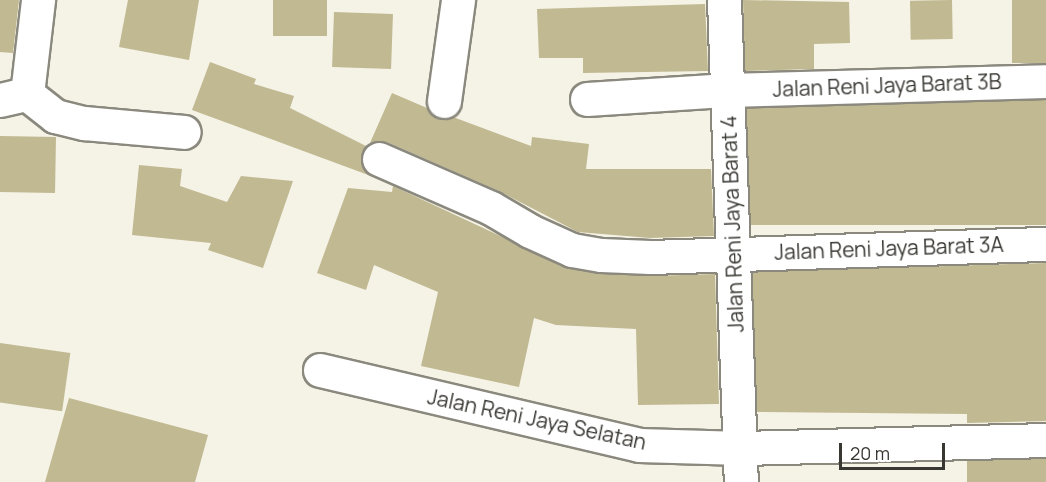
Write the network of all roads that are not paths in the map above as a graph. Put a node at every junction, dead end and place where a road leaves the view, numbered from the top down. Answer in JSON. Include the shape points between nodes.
{"nodes":[{"id":1,"x":38,"y":0,"type":"edge"},
{"id":2,"x":458,"y":0,"type":"edge"},
{"id":3,"x":724,"y":0,"type":"edge"},
{"id":4,"x":1046,"y":81,"type":"edge"},
{"id":5,"x":728,"y":90,"type":"junction"},
{"id":6,"x":14,"y":97,"type":"edge"},
{"id":7,"x":587,"y":99,"type":"dead end"},
{"id":8,"x":444,"y":101,"type":"dead end"},
{"id":9,"x":184,"y":132,"type":"dead end"},
{"id":10,"x":379,"y":159,"type":"dead end"},
{"id":11,"x":1046,"y":244,"type":"edge"},
{"id":12,"x":732,"y":252,"type":"junction"},
{"id":13,"x":320,"y":370,"type":"dead end"},
{"id":14,"x":1046,"y":440,"type":"edge"},
{"id":15,"x":742,"y":448,"type":"junction"},
{"id":16,"x":741,"y":482,"type":"edge"}],
"edges":[{"from":1,"to":6,"type":"street"},
{"from":2,"to":8,"type":"street"},
{"from":3,"to":5,"type":"street","name":"Jalan Reni Jaya Barat 4"},
{"from":4,"to":5,"type":"street","name":"Jalan Reni Jaya Barat 3B"},
{"from":5,"to":7,"type":"street","name":"Jalan Reni Jaya Barat 3B"},
{"from":5,"to":12,"type":"street","name":"Jalan Reni Jaya Barat 4"},
{"from":6,"to":9,"type":"street","via":[[55,116],[84,123]]},
{"from":10,"to":12,"type":"street","name":"Jalan Reni Jaya Barat 3A","via":[[491,208],[572,250],[650,257]]},
{"from":11,"to":12,"type":"street","name":"Jalan Reni Jaya Barat 3A"},
{"from":12,"to":15,"type":"street","name":"Jalan Reni Jaya Barat 4"},
{"from":13,"to":15,"type":"street","name":"Jalan Reni Jaya Selatan","via":[[639,445]]},
{"from":14,"to":15,"type":"street","name":"Jalan Reni Jaya Selatan"},
{"from":15,"to":16,"type":"street","name":"Jalan Reni Jaya Barat 4"}]}
